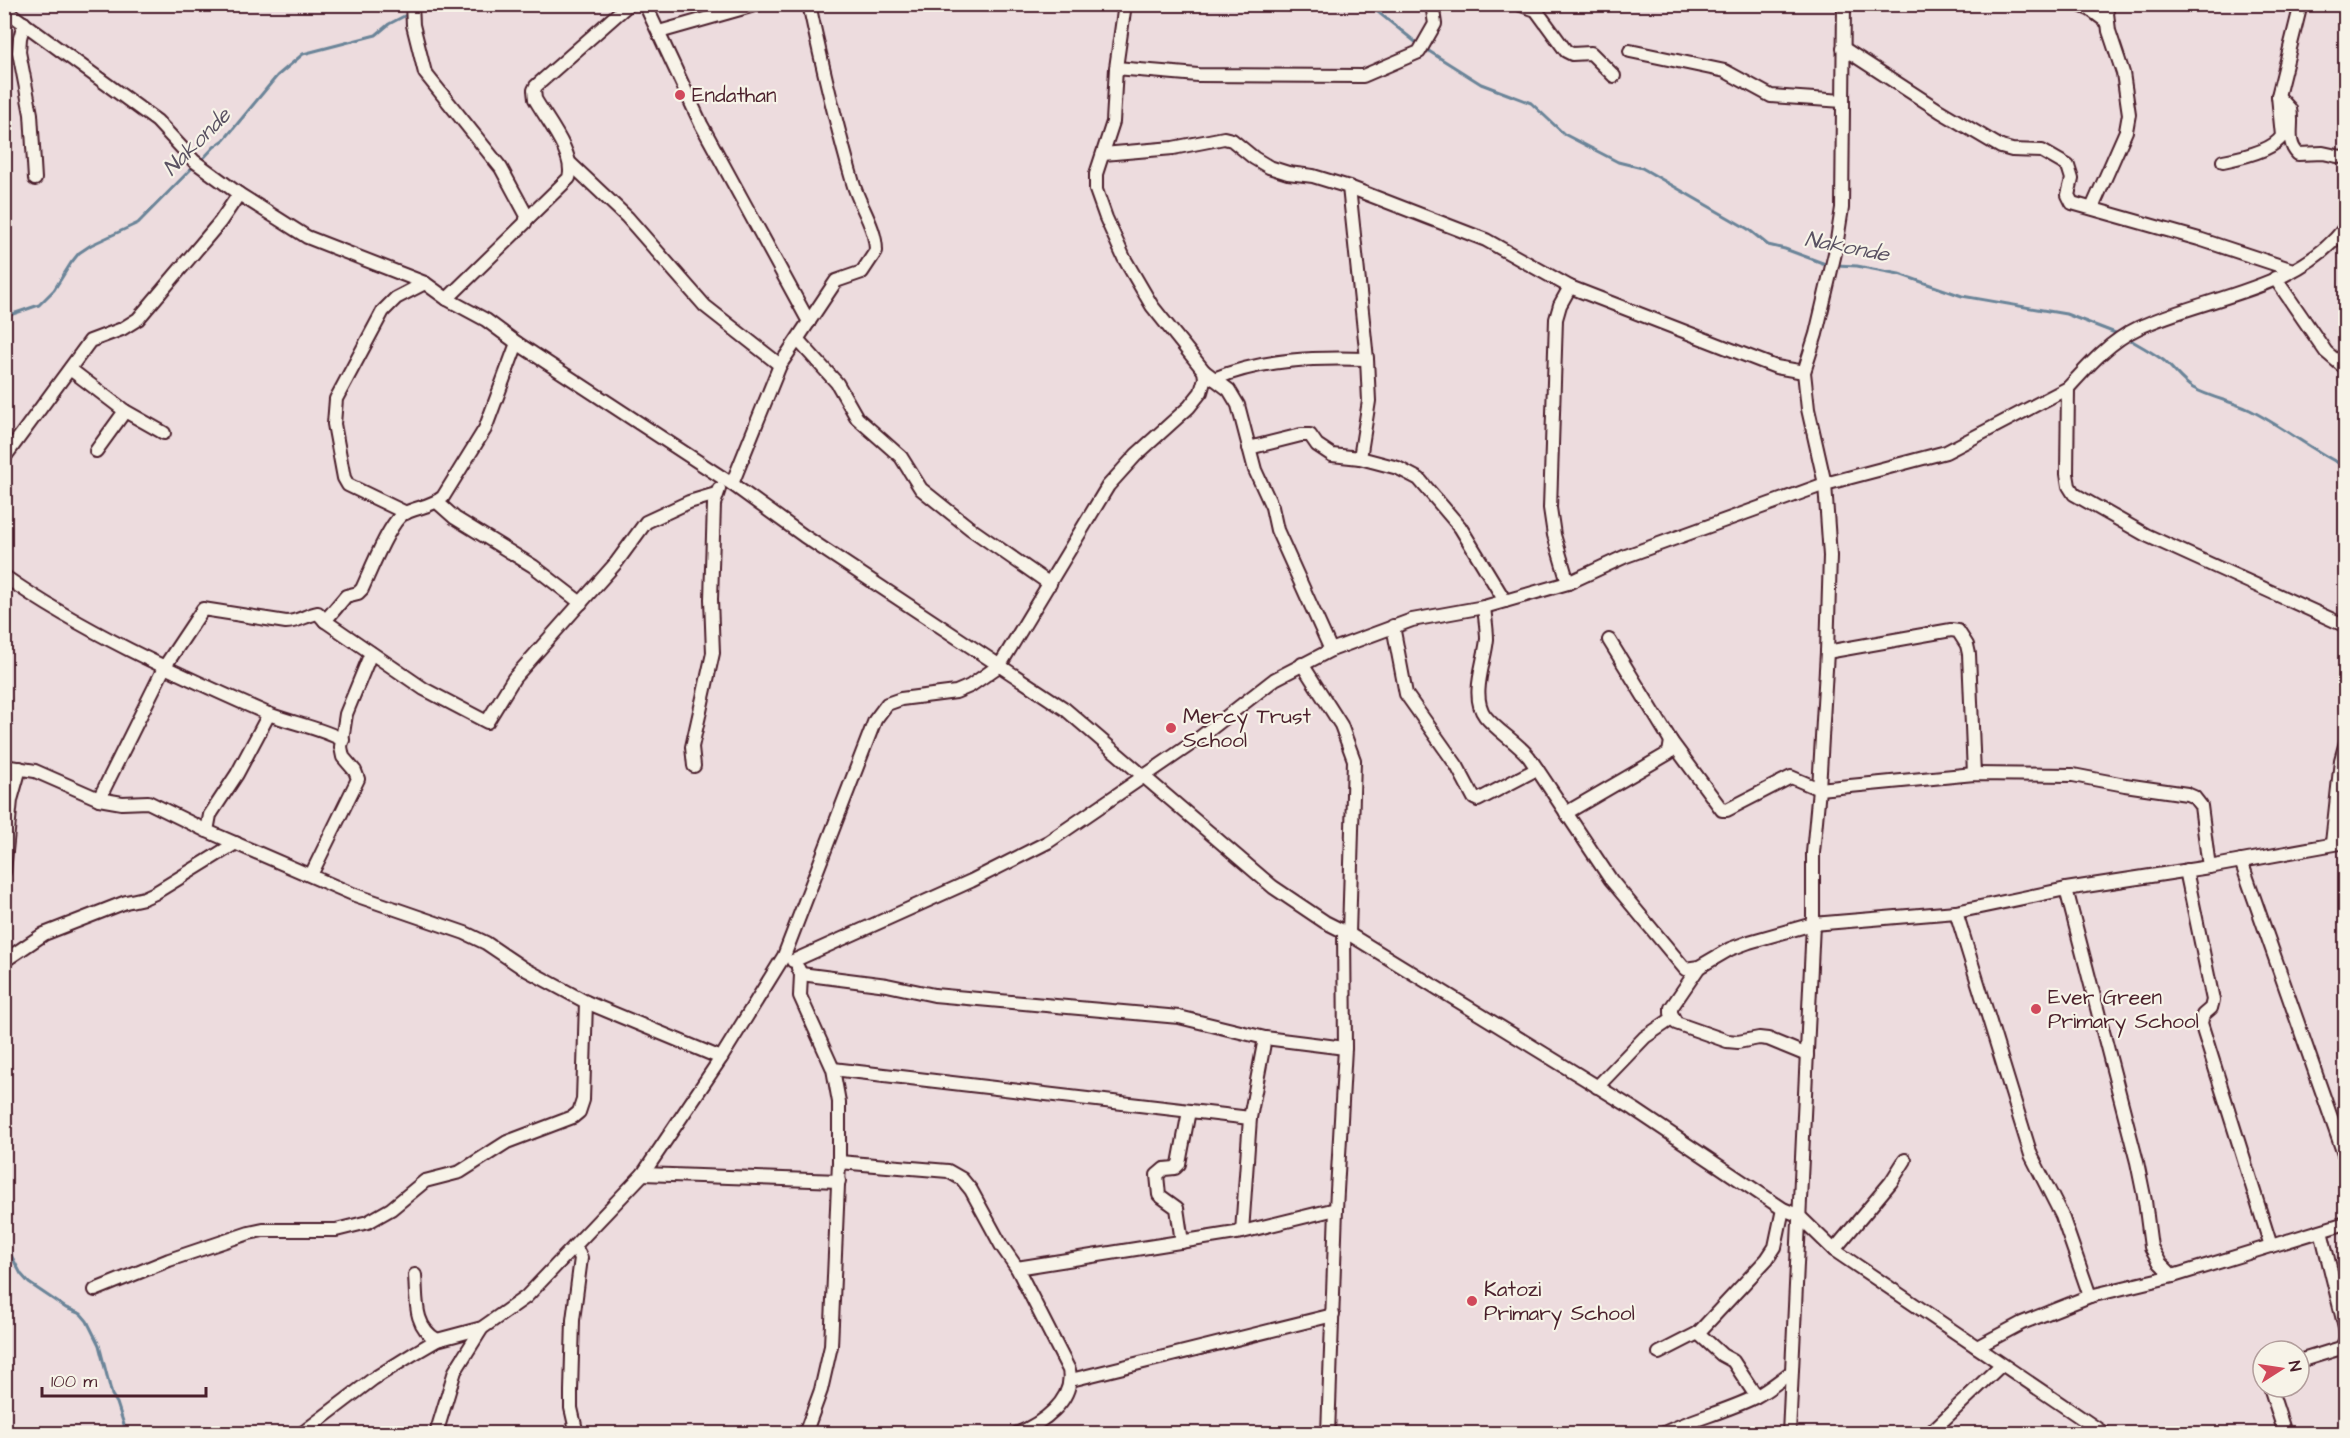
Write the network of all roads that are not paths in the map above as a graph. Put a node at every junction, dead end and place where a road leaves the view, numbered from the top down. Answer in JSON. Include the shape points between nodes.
{"nodes":[{"id":1,"x":412,"y":4,"type":"edge"},
{"id":2,"x":629,"y":4,"type":"edge"},
{"id":3,"x":645,"y":4,"type":"edge"},
{"id":4,"x":758,"y":4,"type":"edge"},
{"id":5,"x":809,"y":4,"type":"edge"},
{"id":6,"x":1125,"y":4,"type":"edge"},
{"id":7,"x":1431,"y":4,"type":"edge"},
{"id":8,"x":1518,"y":4,"type":"edge"},
{"id":9,"x":1844,"y":4,"type":"edge"},
{"id":10,"x":2077,"y":4,"type":"edge"},
{"id":11,"x":2106,"y":4,"type":"edge"},
{"id":12,"x":2301,"y":4,"type":"edge"},
{"id":13,"x":4,"y":9,"type":"edge"},
{"id":14,"x":2108,"y":22,"type":"junction"},
{"id":15,"x":24,"y":23,"type":"junction"},
{"id":16,"x":658,"y":32,"type":"junction"},
{"id":17,"x":1843,"y":48,"type":"junction"},
{"id":18,"x":1630,"y":51,"type":"dead end"},
{"id":19,"x":1116,"y":68,"type":"junction"},
{"id":20,"x":1614,"y":76,"type":"dead end"},
{"id":21,"x":2278,"y":96,"type":"junction"},
{"id":22,"x":1843,"y":101,"type":"junction"},
{"id":23,"x":1103,"y":154,"type":"junction"},
{"id":24,"x":2346,"y":158,"type":"edge"},
{"id":25,"x":2223,"y":161,"type":"dead end"},
{"id":26,"x":571,"y":164,"type":"junction"},
{"id":27,"x":35,"y":179,"type":"dead end"},
{"id":28,"x":1348,"y":187,"type":"junction"},
{"id":29,"x":239,"y":194,"type":"junction"},
{"id":30,"x":2092,"y":208,"type":"junction"},
{"id":31,"x":526,"y":220,"type":"junction"},
{"id":32,"x":2346,"y":226,"type":"edge"},
{"id":33,"x":2293,"y":270,"type":"junction"},
{"id":34,"x":2275,"y":278,"type":"junction"},
{"id":35,"x":425,"y":283,"type":"junction"},
{"id":36,"x":1570,"y":287,"type":"junction"},
{"id":37,"x":447,"y":299,"type":"junction"},
{"id":38,"x":809,"y":322,"type":"junction"},
{"id":39,"x":798,"y":340,"type":"junction"},
{"id":40,"x":517,"y":343,"type":"junction"},
{"id":41,"x":1367,"y":359,"type":"junction"},
{"id":42,"x":780,"y":365,"type":"junction"},
{"id":43,"x":70,"y":369,"type":"junction"},
{"id":44,"x":2346,"y":369,"type":"edge"},
{"id":45,"x":1204,"y":371,"type":"junction"},
{"id":46,"x":1804,"y":372,"type":"junction"},
{"id":47,"x":1214,"y":379,"type":"junction"},
{"id":48,"x":2068,"y":388,"type":"junction"},
{"id":49,"x":125,"y":411,"type":"junction"},
{"id":50,"x":164,"y":433,"type":"dead end"},
{"id":51,"x":1249,"y":448,"type":"junction"},
{"id":52,"x":96,"y":451,"type":"dead end"},
{"id":53,"x":4,"y":458,"type":"edge"},
{"id":54,"x":1360,"y":458,"type":"junction"},
{"id":55,"x":728,"y":482,"type":"junction"},
{"id":56,"x":1825,"y":484,"type":"junction"},
{"id":57,"x":716,"y":494,"type":"junction"},
{"id":58,"x":436,"y":502,"type":"junction"},
{"id":59,"x":406,"y":513,"type":"junction"},
{"id":60,"x":4,"y":576,"type":"edge"},
{"id":61,"x":1568,"y":583,"type":"junction"},
{"id":62,"x":1050,"y":584,"type":"junction"},
{"id":63,"x":1505,"y":602,"type":"junction"},
{"id":64,"x":581,"y":603,"type":"junction"},
{"id":65,"x":1484,"y":607,"type":"junction"},
{"id":66,"x":325,"y":621,"type":"junction"},
{"id":67,"x":1393,"y":626,"type":"junction"},
{"id":68,"x":2346,"y":626,"type":"edge"},
{"id":69,"x":1610,"y":640,"type":"dead end"},
{"id":70,"x":1331,"y":650,"type":"junction"},
{"id":71,"x":1827,"y":652,"type":"junction"},
{"id":72,"x":371,"y":653,"type":"junction"},
{"id":73,"x":1302,"y":663,"type":"junction"},
{"id":74,"x":1000,"y":665,"type":"junction"},
{"id":75,"x":165,"y":666,"type":"junction"},
{"id":76,"x":269,"y":714,"type":"junction"},
{"id":77,"x":343,"y":740,"type":"junction"},
{"id":78,"x":1671,"y":741,"type":"junction"},
{"id":79,"x":2346,"y":742,"type":"edge"},
{"id":80,"x":4,"y":766,"type":"edge"},
{"id":81,"x":694,"y":766,"type":"dead end"},
{"id":82,"x":20,"y":768,"type":"junction"},
{"id":83,"x":1537,"y":769,"type":"junction"},
{"id":84,"x":1974,"y":774,"type":"junction"},
{"id":85,"x":1143,"y":777,"type":"junction"},
{"id":86,"x":1819,"y":789,"type":"junction"},
{"id":87,"x":99,"y":799,"type":"junction"},
{"id":88,"x":1566,"y":813,"type":"junction"},
{"id":89,"x":207,"y":831,"type":"junction"},
{"id":90,"x":2346,"y":842,"type":"edge"},
{"id":91,"x":236,"y":843,"type":"junction"},
{"id":92,"x":2332,"y":843,"type":"junction"},
{"id":93,"x":2241,"y":861,"type":"junction"},
{"id":94,"x":2209,"y":867,"type":"junction"},
{"id":95,"x":2187,"y":870,"type":"junction"},
{"id":96,"x":4,"y":872,"type":"edge"},
{"id":97,"x":311,"y":875,"type":"junction"},
{"id":98,"x":2066,"y":889,"type":"junction"},
{"id":99,"x":1956,"y":912,"type":"junction"},
{"id":100,"x":1813,"y":924,"type":"junction"},
{"id":101,"x":1346,"y":932,"type":"junction"},
{"id":102,"x":788,"y":958,"type":"junction"},
{"id":103,"x":4,"y":961,"type":"edge"},
{"id":104,"x":1699,"y":967,"type":"junction"},
{"id":105,"x":801,"y":974,"type":"junction"},
{"id":106,"x":586,"y":1002,"type":"junction"},
{"id":107,"x":1673,"y":1018,"type":"junction"},
{"id":108,"x":1266,"y":1038,"type":"junction"},
{"id":109,"x":1345,"y":1048,"type":"junction"},
{"id":110,"x":1807,"y":1054,"type":"junction"},
{"id":111,"x":721,"y":1058,"type":"junction"},
{"id":112,"x":833,"y":1069,"type":"junction"},
{"id":113,"x":1598,"y":1087,"type":"junction"},
{"id":114,"x":1189,"y":1111,"type":"junction"},
{"id":115,"x":1250,"y":1118,"type":"junction"},
{"id":116,"x":1905,"y":1160,"type":"dead end"},
{"id":117,"x":2346,"y":1160,"type":"edge"},
{"id":118,"x":839,"y":1162,"type":"junction"},
{"id":119,"x":643,"y":1174,"type":"junction"},
{"id":120,"x":839,"y":1181,"type":"junction"},
{"id":121,"x":1336,"y":1209,"type":"junction"},
{"id":122,"x":1783,"y":1209,"type":"junction"},
{"id":123,"x":1798,"y":1215,"type":"junction"},
{"id":124,"x":2346,"y":1223,"type":"edge"},
{"id":125,"x":2321,"y":1230,"type":"junction"},
{"id":126,"x":1242,"y":1232,"type":"junction"},
{"id":127,"x":1182,"y":1242,"type":"junction"},
{"id":128,"x":575,"y":1246,"type":"junction"},
{"id":129,"x":2271,"y":1246,"type":"junction"},
{"id":130,"x":1834,"y":1250,"type":"junction"},
{"id":131,"x":1017,"y":1268,"type":"junction"},
{"id":132,"x":415,"y":1275,"type":"dead end"},
{"id":133,"x":2173,"y":1276,"type":"junction"},
{"id":134,"x":95,"y":1290,"type":"dead end"},
{"id":135,"x":2090,"y":1296,"type":"junction"},
{"id":136,"x":1333,"y":1315,"type":"junction"},
{"id":137,"x":482,"y":1328,"type":"junction"},
{"id":138,"x":2346,"y":1332,"type":"edge"},
{"id":139,"x":1698,"y":1333,"type":"junction"},
{"id":140,"x":437,"y":1340,"type":"junction"},
{"id":141,"x":2346,"y":1340,"type":"edge"},
{"id":142,"x":1977,"y":1347,"type":"junction"},
{"id":143,"x":1659,"y":1353,"type":"dead end"},
{"id":144,"x":2311,"y":1357,"type":"edge"},
{"id":145,"x":2001,"y":1365,"type":"junction"},
{"id":146,"x":1790,"y":1373,"type":"junction"},
{"id":147,"x":1071,"y":1380,"type":"junction"},
{"id":148,"x":1756,"y":1396,"type":"junction"},
{"id":149,"x":2274,"y":1399,"type":"edge"},
{"id":150,"x":2283,"y":1427,"type":"dead end"},
{"id":151,"x":2102,"y":1433,"type":"edge"},
{"id":152,"x":301,"y":1434,"type":"edge"},
{"id":153,"x":436,"y":1434,"type":"edge"},
{"id":154,"x":577,"y":1434,"type":"edge"},
{"id":155,"x":805,"y":1434,"type":"edge"},
{"id":156,"x":1016,"y":1434,"type":"edge"},
{"id":157,"x":1328,"y":1434,"type":"edge"},
{"id":158,"x":1662,"y":1434,"type":"edge"},
{"id":159,"x":1789,"y":1434,"type":"edge"},
{"id":160,"x":1929,"y":1434,"type":"edge"}],
"edges":[{"from":1,"to":31,"type":"street","via":[[413,26],[425,73],[501,168]]},
{"from":2,"to":26,"type":"street","via":[[534,90],[535,99]]},
{"from":3,"to":16,"type":"street"},
{"from":4,"to":16,"type":"street"},
{"from":5,"to":38,"type":"street","via":[[830,100],[876,252],[862,272],[836,281]]},
{"from":6,"to":19,"type":"street"},
{"from":7,"to":19,"type":"street","via":[[1435,24],[1419,51],[1366,76],[1198,75]]},
{"from":8,"to":20,"type":"street","via":[[1536,10],[1566,51],[1591,53]]},
{"from":9,"to":17,"type":"street"},
{"from":10,"to":14,"type":"street"},
{"from":11,"to":14,"type":"street"},
{"from":12,"to":21,"type":"street"},
{"from":13,"to":15,"type":"street"},
{"from":14,"to":30,"type":"street","via":[[2125,82],[2128,123]]},
{"from":15,"to":27,"type":"street","via":[[20,52],[31,109]]},
{"from":15,"to":29,"type":"street","via":[[157,121],[194,160]]},
{"from":16,"to":38,"type":"street","via":[[701,124]]},
{"from":17,"to":22,"type":"street"},
{"from":17,"to":30,"type":"street","via":[[2001,147],[2042,151],[2068,166],[2072,178],[2069,200]]},
{"from":18,"to":22,"type":"street","via":[[1725,71],[1771,96]]},
{"from":19,"to":23,"type":"street","via":[[1113,122]]},
{"from":21,"to":24,"type":"street","via":[[2290,109],[2293,150],[2298,154],[2323,153]]},
{"from":21,"to":25,"type":"street","via":[[2283,131],[2279,140],[2251,155]]},
{"from":22,"to":46,"type":"street","via":[[1842,208],[1836,253]]},
{"from":23,"to":28,"type":"street","via":[[1228,138],[1269,167]]},
{"from":23,"to":45,"type":"street","via":[[1096,174],[1096,190],[1115,238],[1152,306]]},
{"from":26,"to":31,"type":"street","via":[[569,178]]},
{"from":26,"to":42,"type":"street","via":[[627,217],[705,306]]},
{"from":28,"to":36,"type":"street","via":[[1486,240]]},
{"from":28,"to":41,"type":"street"},
{"from":29,"to":35,"type":"street","via":[[307,237]]},
{"from":29,"to":43,"type":"street","via":[[138,319],[90,341]]},
{"from":30,"to":33,"type":"street"},
{"from":31,"to":37,"type":"street"},
{"from":32,"to":33,"type":"street","via":[[2325,249]]},
{"from":33,"to":34,"type":"street"},
{"from":34,"to":44,"type":"street","via":[[2320,344]]},
{"from":34,"to":48,"type":"street","via":[[2136,329],[2104,351]]},
{"from":35,"to":37,"type":"street"},
{"from":35,"to":59,"type":"street","via":[[396,298],[377,318],[336,399],[334,424],[348,485]]},
{"from":36,"to":46,"type":"street","via":[[1776,367]]},
{"from":36,"to":61,"type":"street","via":[[1556,320],[1550,508]]},
{"from":37,"to":40,"type":"street"},
{"from":38,"to":39,"type":"street"},
{"from":39,"to":42,"type":"street"},
{"from":39,"to":62,"type":"street","via":[[837,383],[857,418],[901,457],[921,489]]},
{"from":40,"to":55,"type":"street"},
{"from":40,"to":58,"type":"street","via":[[485,429],[443,497]]},
{"from":41,"to":47,"type":"street","via":[[1320,357],[1241,368]]},
{"from":41,"to":54,"type":"street","via":[[1369,402]]},
{"from":42,"to":55,"type":"street"},
{"from":43,"to":49,"type":"street"},
{"from":43,"to":53,"type":"street"},
{"from":45,"to":47,"type":"street"},
{"from":45,"to":62,"type":"street","via":[[1201,392],[1189,407],[1108,486]]},
{"from":46,"to":56,"type":"street"},
{"from":47,"to":51,"type":"street","via":[[1229,390],[1238,405]]},
{"from":48,"to":56,"type":"street","via":[[1947,452]]},
{"from":48,"to":68,"type":"street","via":[[2067,474],[2074,494],[2146,535]]},
{"from":49,"to":50,"type":"street"},
{"from":49,"to":52,"type":"street"},
{"from":51,"to":54,"type":"street","via":[[1310,435],[1332,455]]},
{"from":51,"to":70,"type":"street","via":[[1277,530]]},
{"from":54,"to":63,"type":"street","via":[[1398,468],[1419,479],[1460,527]]},
{"from":55,"to":57,"type":"street"},
{"from":55,"to":74,"type":"street"},
{"from":56,"to":61,"type":"street","via":[[1626,556]]},
{"from":56,"to":71,"type":"street","via":[[1830,556]]},
{"from":57,"to":64,"type":"street","via":[[646,522]]},
{"from":57,"to":81,"type":"street","via":[[711,599],[713,653],[692,747]]},
{"from":58,"to":59,"type":"street"},
{"from":58,"to":64,"type":"street"},
{"from":59,"to":66,"type":"street","via":[[394,522],[362,589],[346,596]]},
{"from":60,"to":75,"type":"street","via":[[52,609]]},
{"from":61,"to":63,"type":"street"},
{"from":62,"to":74,"type":"street"},
{"from":63,"to":65,"type":"street"},
{"from":64,"to":72,"type":"street","via":[[514,678],[488,722],[424,689]]},
{"from":65,"to":67,"type":"street"},
{"from":65,"to":83,"type":"street","via":[[1487,633],[1480,705],[1485,716],[1520,746]]},
{"from":66,"to":72,"type":"street"},
{"from":66,"to":75,"type":"street","via":[[318,614],[286,622],[204,608]]},
{"from":67,"to":70,"type":"street"},
{"from":67,"to":83,"type":"street","via":[[1406,694],[1457,765],[1474,798],[1478,800]]},
{"from":69,"to":78,"type":"street"},
{"from":70,"to":73,"type":"street"},
{"from":71,"to":84,"type":"street","via":[[1958,631],[1969,654]]},
{"from":71,"to":86,"type":"street"},
{"from":72,"to":77,"type":"street","via":[[346,714]]},
{"from":73,"to":85,"type":"street"},
{"from":73,"to":101,"type":"street","via":[[1341,725],[1354,760]]},
{"from":74,"to":85,"type":"street","via":[[1065,710]]},
{"from":74,"to":102,"type":"street","via":[[956,692],[901,699],[882,708]]},
{"from":75,"to":76,"type":"street"},
{"from":75,"to":87,"type":"street"},
{"from":76,"to":77,"type":"street"},
{"from":76,"to":89,"type":"street","via":[[210,815]]},
{"from":77,"to":97,"type":"street","via":[[343,757],[358,779]]},
{"from":78,"to":86,"type":"street","via":[[1722,810],[1786,778]]},
{"from":78,"to":88,"type":"street","via":[[1669,753]]},
{"from":79,"to":92,"type":"street"},
{"from":80,"to":82,"type":"street"},
{"from":82,"to":87,"type":"street"},
{"from":82,"to":96,"type":"street","via":[[11,800]]},
{"from":83,"to":88,"type":"street"},
{"from":84,"to":86,"type":"street"},
{"from":84,"to":94,"type":"street","via":[[2073,775],[2187,794],[2201,806]]},
{"from":85,"to":101,"type":"street","via":[[1273,887]]},
{"from":85,"to":102,"type":"street","via":[[1048,842],[971,881]]},
{"from":86,"to":100,"type":"street","via":[[1813,853]]},
{"from":87,"to":89,"type":"street","via":[[148,802]]},
{"from":88,"to":104,"type":"street","via":[[1643,921],[1685,969]]},
{"from":89,"to":91,"type":"street"},
{"from":90,"to":92,"type":"street"},
{"from":91,"to":97,"type":"street"},
{"from":91,"to":103,"type":"street","via":[[155,893],[44,934]]},
{"from":92,"to":93,"type":"street"},
{"from":93,"to":94,"type":"street"},
{"from":93,"to":117,"type":"street"},
{"from":94,"to":95,"type":"street"},
{"from":95,"to":98,"type":"street"},
{"from":95,"to":129,"type":"street","via":[[2213,1000],[2201,1023]]},
{"from":97,"to":106,"type":"street","via":[[355,895],[465,933]]},
{"from":98,"to":99,"type":"street"},
{"from":98,"to":133,"type":"street","via":[[2137,1162],[2151,1247]]},
{"from":99,"to":100,"type":"street"},
{"from":99,"to":135,"type":"street","via":[[2031,1155],[2062,1216]]},
{"from":100,"to":104,"type":"street","via":[[1730,949]]},
{"from":100,"to":110,"type":"street"},
{"from":101,"to":109,"type":"street"},
{"from":101,"to":113,"type":"street"},
{"from":102,"to":105,"type":"street"},
{"from":102,"to":111,"type":"street"},
{"from":104,"to":107,"type":"street","via":[[1671,1008]]},
{"from":105,"to":108,"type":"street","via":[[934,995],[1179,1017]]},
{"from":105,"to":112,"type":"street","via":[[800,996]]},
{"from":106,"to":111,"type":"street"},
{"from":106,"to":134,"type":"street","via":[[583,1100],[573,1118],[507,1142],[460,1172],[425,1181],[368,1222],[336,1230],[249,1233]]},
{"from":107,"to":110,"type":"street","via":[[1676,1023],[1715,1038],[1738,1042],[1763,1038]]},
{"from":107,"to":113,"type":"street","via":[[1644,1037]]},
{"from":108,"to":109,"type":"street"},
{"from":108,"to":115,"type":"street"},
{"from":109,"to":121,"type":"street"},
{"from":110,"to":123,"type":"street"},
{"from":111,"to":119,"type":"street"},
{"from":112,"to":114,"type":"street"},
{"from":112,"to":118,"type":"street","via":[[839,1102]]},
{"from":113,"to":122,"type":"street"},
{"from":114,"to":115,"type":"street"},
{"from":114,"to":127,"type":"street","via":[[1179,1164],[1157,1175],[1159,1196],[1178,1210]]},
{"from":115,"to":126,"type":"street"},
{"from":116,"to":130,"type":"street"},
{"from":118,"to":120,"type":"street"},
{"from":118,"to":131,"type":"street","via":[[955,1173],[971,1190]]},
{"from":119,"to":120,"type":"street"},
{"from":119,"to":128,"type":"street"},
{"from":120,"to":155,"type":"street","via":[[831,1346]]},
{"from":121,"to":126,"type":"street"},
{"from":121,"to":136,"type":"street"},
{"from":122,"to":123,"type":"street"},
{"from":122,"to":139,"type":"street","via":[[1773,1251]]},
{"from":123,"to":130,"type":"street"},
{"from":123,"to":146,"type":"street"},
{"from":124,"to":125,"type":"street"},
{"from":125,"to":129,"type":"street"},
{"from":125,"to":138,"type":"street"},
{"from":126,"to":127,"type":"street"},
{"from":127,"to":131,"type":"street"},
{"from":128,"to":137,"type":"street","via":[[526,1298]]},
{"from":128,"to":154,"type":"street","via":[[581,1258],[573,1320],[571,1391]]},
{"from":129,"to":133,"type":"street"},
{"from":130,"to":142,"type":"street"},
{"from":131,"to":147,"type":"street"},
{"from":132,"to":140,"type":"street","via":[[421,1323],[425,1332]]},
{"from":133,"to":135,"type":"street"},
{"from":135,"to":142,"type":"street","via":[[2022,1323]]},
{"from":136,"to":147,"type":"street"},
{"from":136,"to":157,"type":"street"},
{"from":137,"to":140,"type":"street"},
{"from":137,"to":153,"type":"street","via":[[455,1371]]},
{"from":139,"to":143,"type":"street"},
{"from":139,"to":148,"type":"street","via":[[1733,1362]]},
{"from":140,"to":152,"type":"street","via":[[373,1379]]},
{"from":141,"to":144,"type":"street","via":[[2341,1348]]},
{"from":142,"to":145,"type":"street"},
{"from":145,"to":151,"type":"street"},
{"from":145,"to":160,"type":"street"},
{"from":146,"to":148,"type":"street"},
{"from":146,"to":159,"type":"street"},
{"from":147,"to":156,"type":"street","via":[[1064,1399],[1053,1410]]},
{"from":148,"to":158,"type":"street"},
{"from":149,"to":150,"type":"street"}]}
